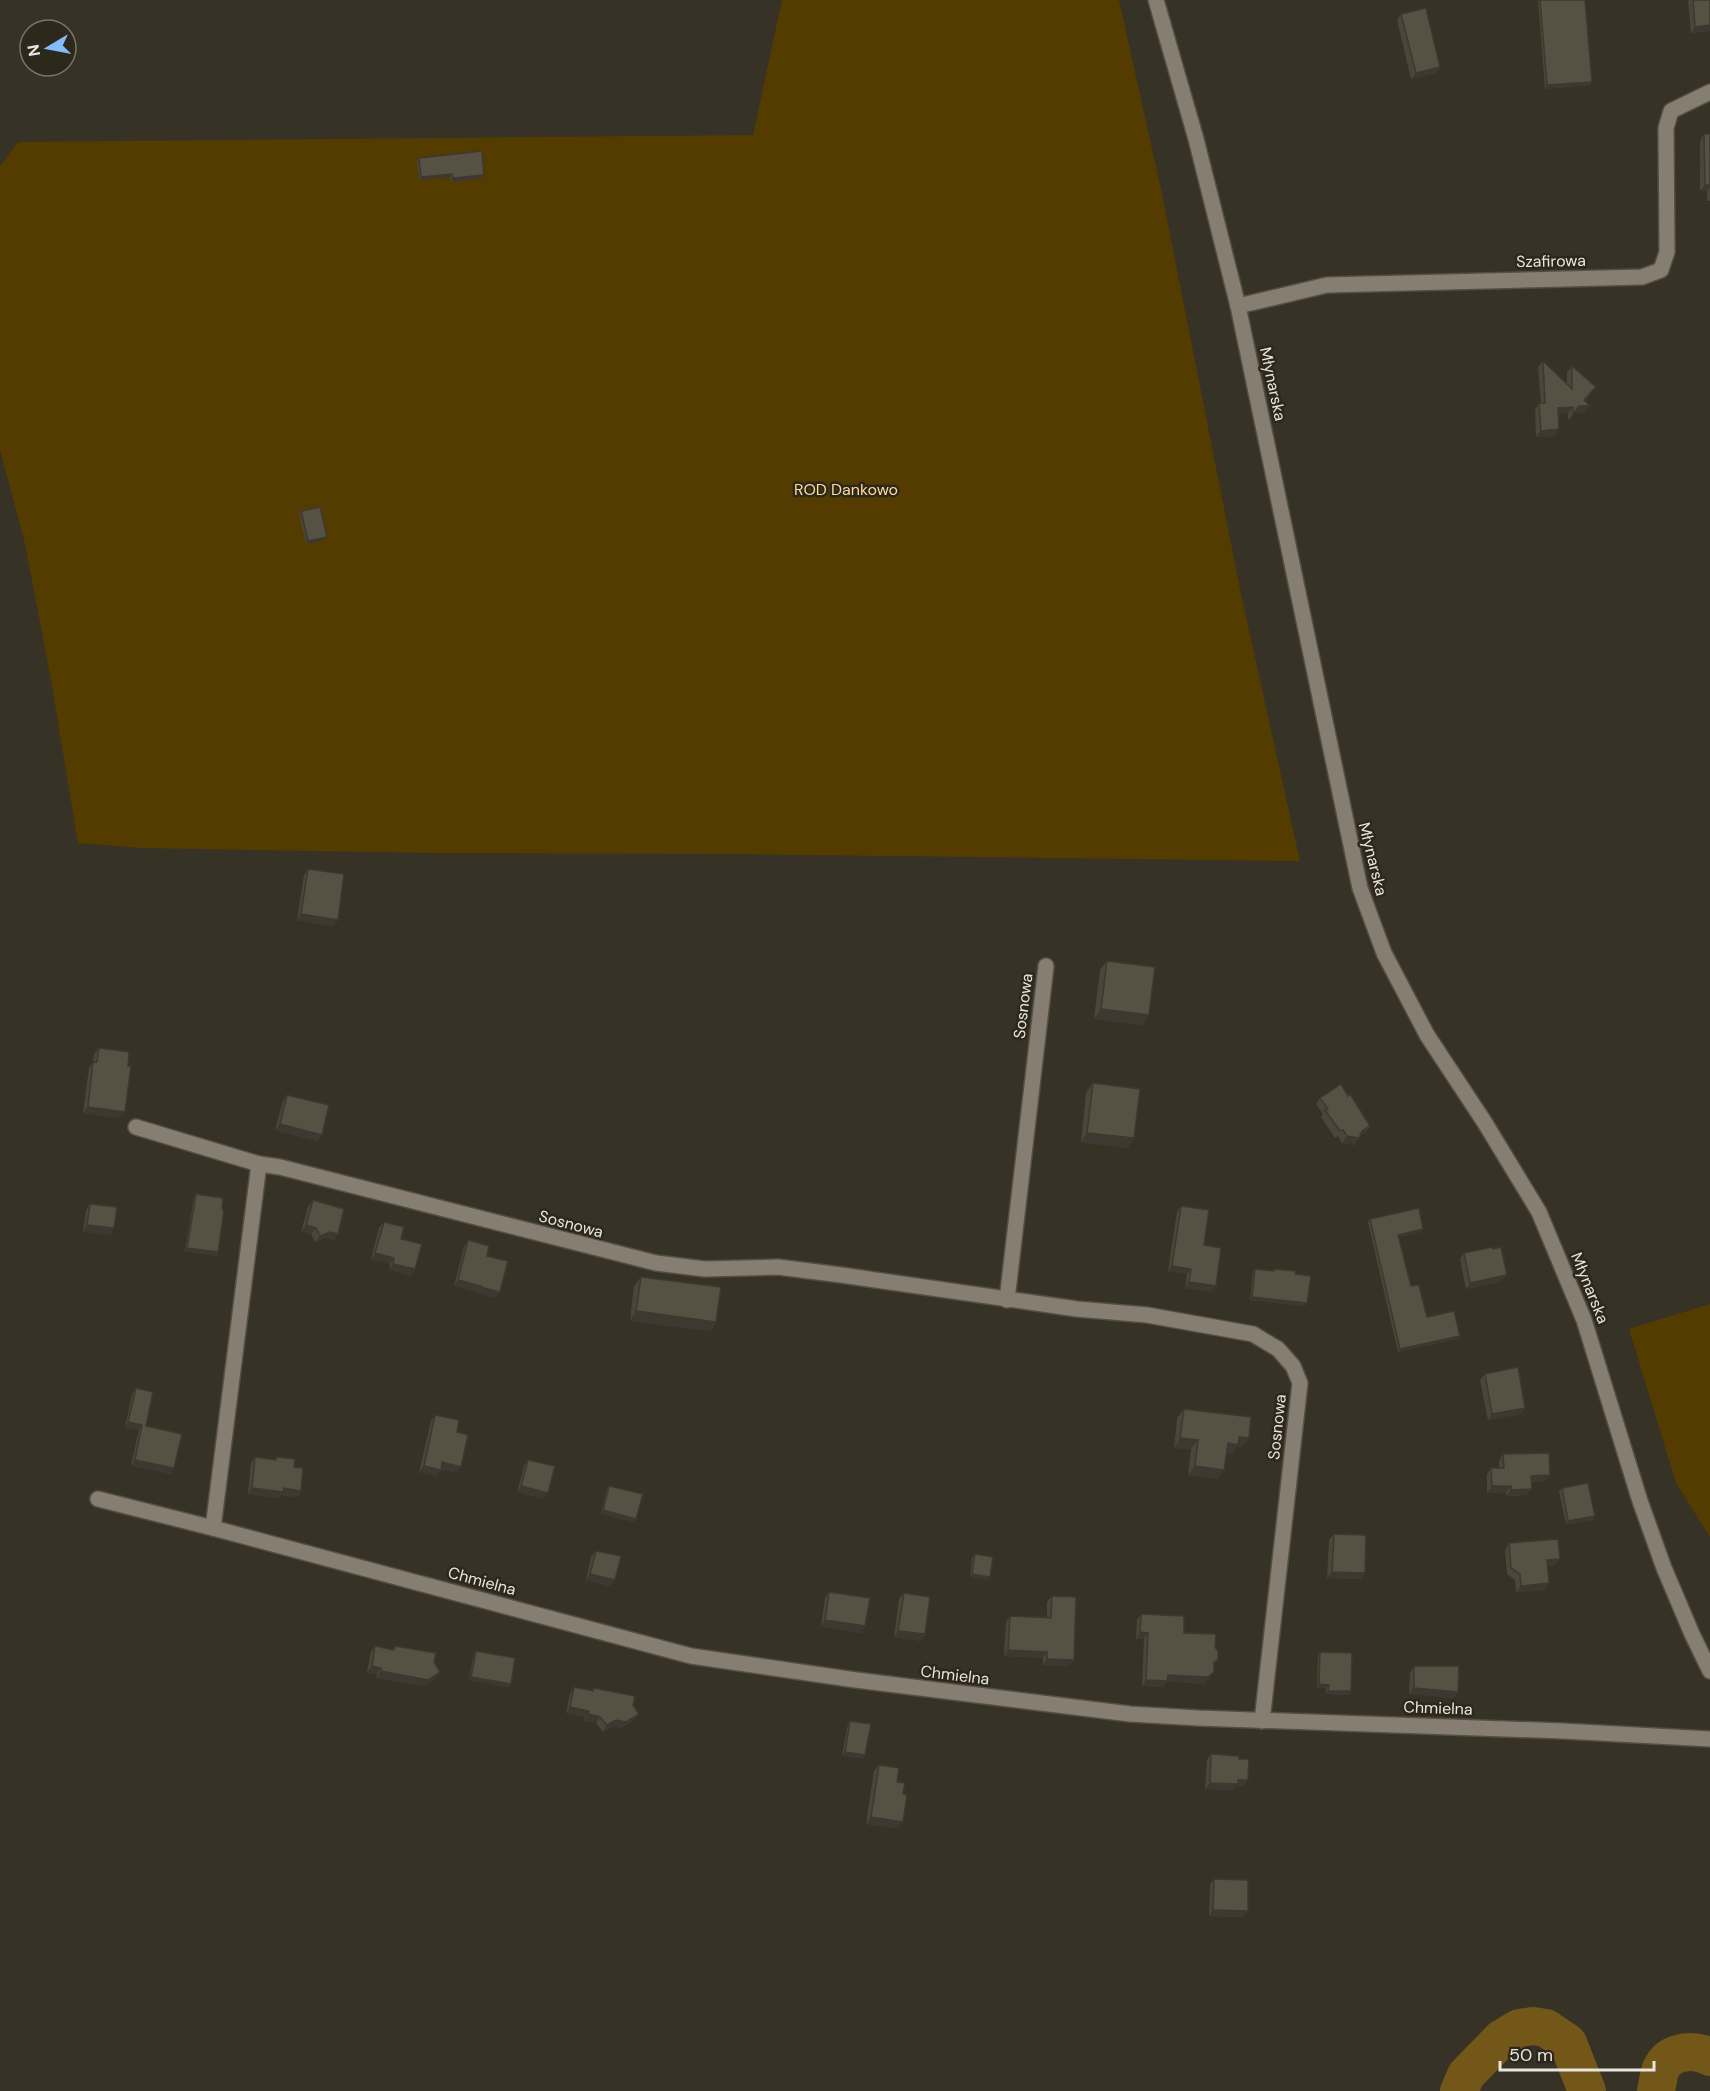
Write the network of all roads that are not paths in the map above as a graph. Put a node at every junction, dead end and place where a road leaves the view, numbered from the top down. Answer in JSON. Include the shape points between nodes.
{"nodes":[{"id":1,"x":1156,"y":0,"type":"edge"},
{"id":2,"x":1710,"y":92,"type":"edge"},
{"id":3,"x":1238,"y":306,"type":"junction"},
{"id":4,"x":1046,"y":966,"type":"dead end"},
{"id":5,"x":136,"y":1127,"type":"dead end"},
{"id":6,"x":259,"y":1164,"type":"junction"},
{"id":7,"x":1007,"y":1300,"type":"junction"},
{"id":8,"x":98,"y":1499,"type":"dead end"},
{"id":9,"x":213,"y":1528,"type":"junction"},
{"id":10,"x":1710,"y":1671,"type":"edge"},
{"id":11,"x":1262,"y":1721,"type":"junction"},
{"id":12,"x":1710,"y":1739,"type":"edge"}],
"edges":[{"from":1,"to":3,"type":"street","name":"Młynarska"},
{"from":2,"to":3,"type":"street","name":"Szafirowa","via":[[1671,111],[1668,119],[1667,252],[1661,270],[1642,277],[1327,285]]},
{"from":3,"to":10,"type":"street","name":"Młynarska","via":[[1360,888],[1384,953],[1427,1035],[1539,1212],[1584,1320],[1664,1568]]},
{"from":4,"to":7,"type":"street","name":"Sosnowa"},
{"from":5,"to":6,"type":"street","name":"Sosnowa"},
{"from":6,"to":7,"type":"street","name":"Sosnowa","via":[[656,1263],[705,1269],[778,1268]]},
{"from":6,"to":9,"type":"street"},
{"from":7,"to":11,"type":"street","name":"Sosnowa","via":[[1147,1315],[1253,1334],[1278,1349],[1293,1366],[1300,1383],[1298,1415]]},
{"from":8,"to":9,"type":"street","name":"Chmielna"},
{"from":9,"to":11,"type":"street","name":"Chmielna","via":[[692,1656],[1092,1710]]},
{"from":11,"to":12,"type":"street","name":"Chmielna"}]}
